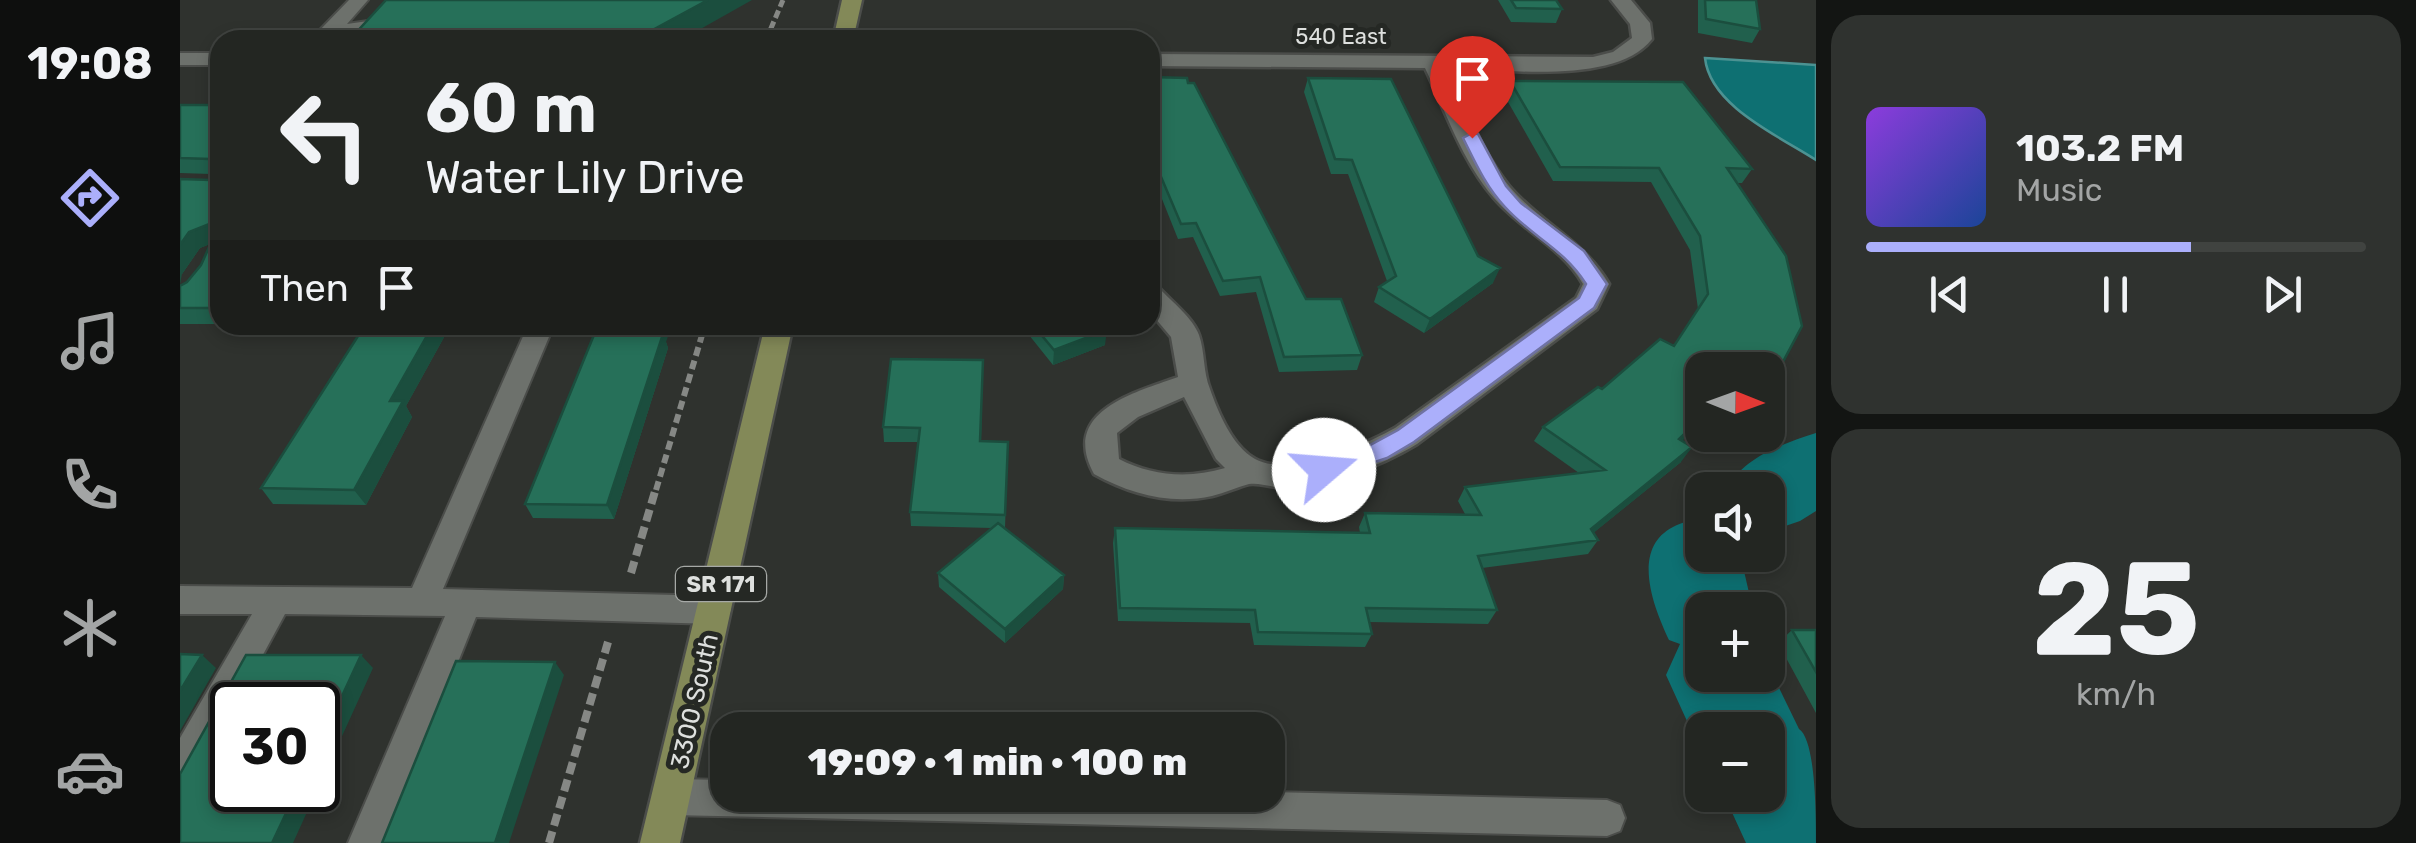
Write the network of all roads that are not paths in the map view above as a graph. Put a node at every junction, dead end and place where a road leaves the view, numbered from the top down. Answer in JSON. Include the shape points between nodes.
{"nodes":[{"id":1,"x":358,"y":0,"type":"edge"},
{"id":2,"x":402,"y":0,"type":"edge"},
{"id":3,"x":852,"y":0,"type":"edge"},
{"id":4,"x":1622,"y":0,"type":"edge"},
{"id":5,"x":331,"y":30,"type":"edge"},
{"id":6,"x":352,"y":30,"type":"edge"},
{"id":7,"x":845,"y":30,"type":"edge"},
{"id":8,"x":180,"y":59,"type":"edge"},
{"id":9,"x":210,"y":59,"type":"edge"},
{"id":10,"x":1160,"y":60,"type":"edge"},
{"id":11,"x":1433,"y":62,"type":"junction"},
{"id":12,"x":1160,"y":306,"type":"edge"},
{"id":13,"x":537,"y":335,"type":"edge"},
{"id":14,"x":776,"y":335,"type":"edge"},
{"id":15,"x":1193,"y":383,"type":"junction"},
{"id":16,"x":1238,"y":461,"type":"junction"},
{"id":17,"x":180,"y":600,"type":"edge"},
{"id":18,"x":276,"y":601,"type":"junction"},
{"id":19,"x":422,"y":602,"type":"junction"},
{"id":20,"x":465,"y":606,"type":"junction"},
{"id":21,"x":715,"y":610,"type":"junction"},
{"id":22,"x":180,"y":772,"type":"edge"},
{"id":23,"x":670,"y":797,"type":"junction"},
{"id":24,"x":1606,"y":818,"type":"dead end"},
{"id":25,"x":367,"y":843,"type":"edge"},
{"id":26,"x":660,"y":843,"type":"edge"}],
"edges":[{"from":1,"to":5,"type":"lane"},
{"from":2,"to":6,"type":"lane","via":[[387,18]]},
{"from":3,"to":7,"type":"main road"},
{"from":4,"to":11,"type":"street","name":"540 East","via":[[1640,23],[1642,39],[1617,59]]},
{"from":8,"to":9,"type":"lane"},
{"from":10,"to":11,"type":"street","name":"540 East"},
{"from":11,"to":16,"type":"street","via":[[1498,188],[1578,255],[1596,284],[1587,303],[1379,452],[1282,476]]},
{"from":12,"to":15,"type":"street","via":[[1184,336]]},
{"from":13,"to":19,"type":"lane"},
{"from":14,"to":21,"type":"main road","name":"3300 South","number":"SR 171"},
{"from":15,"to":16,"type":"street","via":[[1205,414]]},
{"from":15,"to":16,"type":"street","via":[[1106,423],[1099,439],[1105,466],[1127,480],[1162,486],[1222,484]]},
{"from":17,"to":18,"type":"lane"},
{"from":18,"to":19,"type":"lane"},
{"from":18,"to":22,"type":"lane"},
{"from":19,"to":20,"type":"lane"},
{"from":20,"to":21,"type":"lane"},
{"from":20,"to":25,"type":"lane"},
{"from":21,"to":23,"type":"main road","name":"3300 South","number":"SR 171"},
{"from":23,"to":24,"type":"lane"},
{"from":23,"to":26,"type":"main road","name":"3300 South","number":"SR 171"}]}
